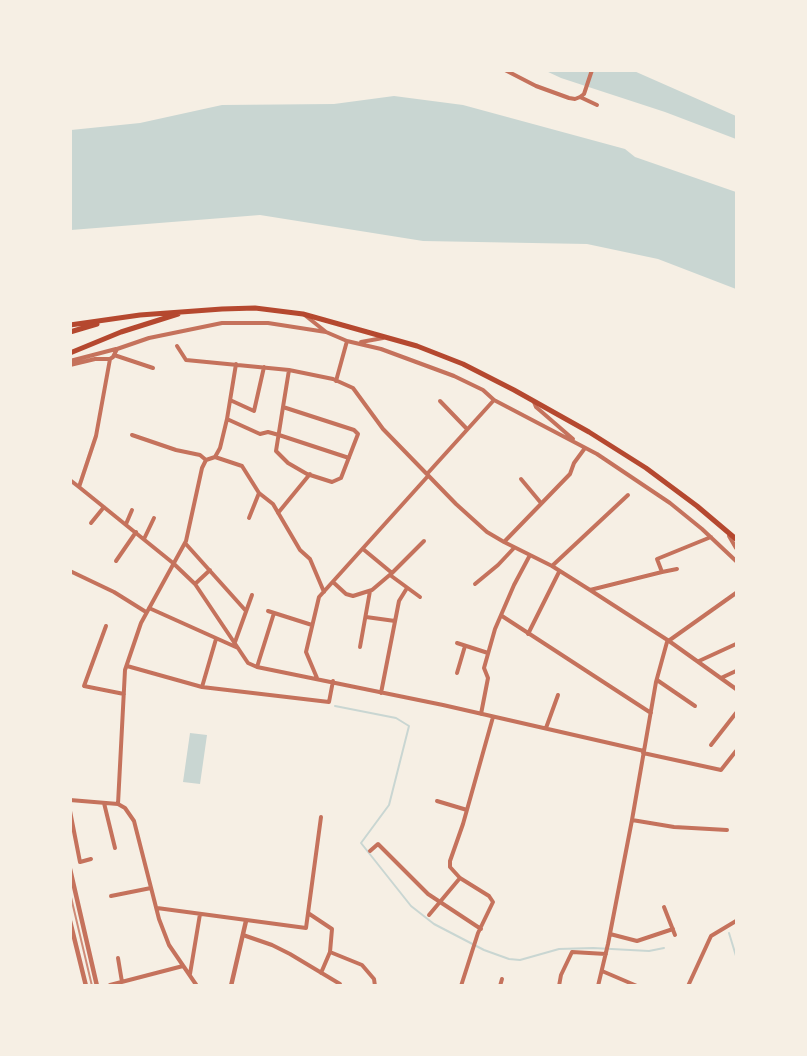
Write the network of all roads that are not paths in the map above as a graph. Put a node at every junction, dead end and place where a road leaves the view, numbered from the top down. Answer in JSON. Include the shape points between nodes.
{"nodes":[{"id":1,"x":505,"y":70,"type":"edge"},
{"id":2,"x":592,"y":70,"type":"edge"},
{"id":3,"x":580,"y":98,"type":"junction"},
{"id":4,"x":597,"y":105,"type":"dead end"},
{"id":5,"x":188,"y":311,"type":"junction"},
{"id":6,"x":303,"y":314,"type":"junction"},
{"id":7,"x":104,"y":321,"type":"junction"},
{"id":8,"x":70,"y":325,"type":"edge"},
{"id":9,"x":70,"y":332,"type":"edge"},
{"id":10,"x":326,"y":332,"type":"junction"},
{"id":11,"x":388,"y":337,"type":"junction"},
{"id":12,"x":347,"y":341,"type":"junction"},
{"id":13,"x":360,"y":343,"type":"junction"},
{"id":14,"x":177,"y":346,"type":"dead end"},
{"id":15,"x":117,"y":349,"type":"junction"},
{"id":16,"x":70,"y":353,"type":"edge"},
{"id":17,"x":112,"y":357,"type":"junction"},
{"id":18,"x":70,"y":363,"type":"edge"},
{"id":19,"x":236,"y":364,"type":"junction"},
{"id":20,"x":264,"y":367,"type":"junction"},
{"id":21,"x":153,"y":368,"type":"dead end"},
{"id":22,"x":289,"y":370,"type":"junction"},
{"id":23,"x":336,"y":381,"type":"junction"},
{"id":24,"x":230,"y":400,"type":"junction"},
{"id":25,"x":494,"y":400,"type":"junction"},
{"id":26,"x":533,"y":400,"type":"junction"},
{"id":27,"x":440,"y":401,"type":"dead end"},
{"id":28,"x":283,"y":407,"type":"junction"},
{"id":29,"x":227,"y":420,"type":"junction"},
{"id":30,"x":467,"y":429,"type":"junction"},
{"id":31,"x":132,"y":435,"type":"dead end"},
{"id":32,"x":279,"y":435,"type":"junction"},
{"id":33,"x":576,"y":442,"type":"junction"},
{"id":34,"x":585,"y":447,"type":"junction"},
{"id":35,"x":215,"y":457,"type":"junction"},
{"id":36,"x":349,"y":458,"type":"junction"},
{"id":37,"x":206,"y":460,"type":"junction"},
{"id":38,"x":310,"y":474,"type":"junction"},
{"id":39,"x":428,"y":475,"type":"junction"},
{"id":40,"x":521,"y":479,"type":"dead end"},
{"id":41,"x":70,"y":480,"type":"edge"},
{"id":42,"x":79,"y":487,"type":"junction"},
{"id":43,"x":259,"y":493,"type":"junction"},
{"id":44,"x":628,"y":495,"type":"dead end"},
{"id":45,"x":541,"y":503,"type":"junction"},
{"id":46,"x":104,"y":507,"type":"junction"},
{"id":47,"x":132,"y":510,"type":"dead end"},
{"id":48,"x":278,"y":513,"type":"junction"},
{"id":49,"x":154,"y":518,"type":"dead end"},
{"id":50,"x":249,"y":518,"type":"dead end"},
{"id":51,"x":91,"y":523,"type":"dead end"},
{"id":52,"x":126,"y":524,"type":"junction"},
{"id":53,"x":725,"y":529,"type":"junction"},
{"id":54,"x":136,"y":532,"type":"junction"},
{"id":55,"x":711,"y":537,"type":"junction"},
{"id":56,"x":736,"y":538,"type":"edge"},
{"id":57,"x":144,"y":539,"type":"junction"},
{"id":58,"x":424,"y":541,"type":"dead end"},
{"id":59,"x":504,"y":542,"type":"junction"},
{"id":60,"x":185,"y":543,"type":"junction"},
{"id":61,"x":514,"y":548,"type":"junction"},
{"id":62,"x":736,"y":548,"type":"edge"},
{"id":63,"x":363,"y":549,"type":"junction"},
{"id":64,"x":530,"y":555,"type":"junction"},
{"id":65,"x":116,"y":561,"type":"dead end"},
{"id":66,"x":736,"y":561,"type":"edge"},
{"id":67,"x":173,"y":563,"type":"junction"},
{"id":68,"x":552,"y":566,"type":"junction"},
{"id":69,"x":677,"y":569,"type":"dead end"},
{"id":70,"x":210,"y":570,"type":"junction"},
{"id":71,"x":70,"y":571,"type":"edge"},
{"id":72,"x":559,"y":572,"type":"junction"},
{"id":73,"x":662,"y":572,"type":"junction"},
{"id":74,"x":391,"y":574,"type":"junction"},
{"id":75,"x":333,"y":582,"type":"junction"},
{"id":76,"x":195,"y":584,"type":"junction"},
{"id":77,"x":475,"y":584,"type":"dead end"},
{"id":78,"x":407,"y":588,"type":"junction"},
{"id":79,"x":590,"y":590,"type":"junction"},
{"id":80,"x":370,"y":591,"type":"junction"},
{"id":81,"x":324,"y":592,"type":"junction"},
{"id":82,"x":736,"y":593,"type":"edge"},
{"id":83,"x":252,"y":595,"type":"dead end"},
{"id":84,"x":420,"y":597,"type":"dead end"},
{"id":85,"x":148,"y":610,"type":"junction"},
{"id":86,"x":246,"y":611,"type":"junction"},
{"id":87,"x":268,"y":611,"type":"dead end"},
{"id":88,"x":274,"y":613,"type":"junction"},
{"id":89,"x":502,"y":616,"type":"junction"},
{"id":90,"x":366,"y":617,"type":"junction"},
{"id":91,"x":395,"y":621,"type":"junction"},
{"id":92,"x":312,"y":625,"type":"junction"},
{"id":93,"x":106,"y":626,"type":"dead end"},
{"id":94,"x":528,"y":634,"type":"junction"},
{"id":95,"x":216,"y":639,"type":"junction"},
{"id":96,"x":669,"y":641,"type":"junction"},
{"id":97,"x":234,"y":642,"type":"junction"},
{"id":98,"x":456,"y":643,"type":"dead end"},
{"id":99,"x":736,"y":644,"type":"edge"},
{"id":100,"x":465,"y":646,"type":"junction"},
{"id":101,"x":360,"y":647,"type":"dead end"},
{"id":102,"x":238,"y":648,"type":"junction"},
{"id":103,"x":488,"y":653,"type":"junction"},
{"id":104,"x":698,"y":662,"type":"junction"},
{"id":105,"x":127,"y":666,"type":"junction"},
{"id":106,"x":257,"y":667,"type":"junction"},
{"id":107,"x":736,"y":671,"type":"edge"},
{"id":108,"x":457,"y":673,"type":"dead end"},
{"id":109,"x":317,"y":678,"type":"junction"},
{"id":110,"x":721,"y":678,"type":"junction"},
{"id":111,"x":657,"y":680,"type":"junction"},
{"id":112,"x":333,"y":681,"type":"junction"},
{"id":113,"x":202,"y":687,"type":"junction"},
{"id":114,"x":736,"y":688,"type":"edge"},
{"id":115,"x":381,"y":693,"type":"junction"},
{"id":116,"x":124,"y":694,"type":"junction"},
{"id":117,"x":558,"y":695,"type":"dead end"},
{"id":118,"x":695,"y":706,"type":"dead end"},
{"id":119,"x":736,"y":712,"type":"edge"},
{"id":120,"x":651,"y":713,"type":"junction"},
{"id":121,"x":481,"y":714,"type":"junction"},
{"id":122,"x":493,"y":716,"type":"junction"},
{"id":123,"x":546,"y":728,"type":"junction"},
{"id":124,"x":711,"y":745,"type":"dead end"},
{"id":125,"x":736,"y":751,"type":"edge"},
{"id":126,"x":644,"y":752,"type":"junction"},
{"id":127,"x":70,"y":800,"type":"edge"},
{"id":128,"x":437,"y":801,"type":"dead end"},
{"id":129,"x":104,"y":803,"type":"junction"},
{"id":130,"x":118,"y":804,"type":"junction"},
{"id":131,"x":467,"y":810,"type":"junction"},
{"id":132,"x":70,"y":811,"type":"edge"},
{"id":133,"x":321,"y":817,"type":"dead end"},
{"id":134,"x":632,"y":820,"type":"junction"},
{"id":135,"x":727,"y":830,"type":"dead end"},
{"id":136,"x":115,"y":848,"type":"dead end"},
{"id":137,"x":370,"y":851,"type":"dead end"},
{"id":138,"x":92,"y":859,"type":"dead end"},
{"id":139,"x":70,"y":869,"type":"edge"},
{"id":140,"x":460,"y":878,"type":"junction"},
{"id":141,"x":151,"y":888,"type":"junction"},
{"id":142,"x":111,"y":896,"type":"dead end"},
{"id":143,"x":440,"y":903,"type":"junction"},
{"id":144,"x":157,"y":908,"type":"junction"},
{"id":145,"x":664,"y":908,"type":"dead end"},
{"id":146,"x":200,"y":914,"type":"junction"},
{"id":147,"x":308,"y":914,"type":"junction"},
{"id":148,"x":429,"y":915,"type":"dead end"},
{"id":149,"x":70,"y":921,"type":"edge"},
{"id":150,"x":246,"y":921,"type":"junction"},
{"id":151,"x":736,"y":921,"type":"edge"},
{"id":152,"x":481,"y":928,"type":"junction"},
{"id":153,"x":673,"y":929,"type":"junction"},
{"id":154,"x":610,"y":934,"type":"junction"},
{"id":155,"x":72,"y":935,"type":"edge"},
{"id":156,"x":243,"y":935,"type":"junction"},
{"id":157,"x":675,"y":935,"type":"dead end"},
{"id":158,"x":330,"y":952,"type":"junction"},
{"id":159,"x":606,"y":954,"type":"junction"},
{"id":160,"x":118,"y":958,"type":"dead end"},
{"id":161,"x":183,"y":966,"type":"junction"},
{"id":162,"x":602,"y":971,"type":"junction"},
{"id":163,"x":321,"y":973,"type":"junction"},
{"id":164,"x":190,"y":975,"type":"junction"},
{"id":165,"x":502,"y":980,"type":"dead end"},
{"id":166,"x":122,"y":982,"type":"junction"},
{"id":167,"x":110,"y":985,"type":"edge"},
{"id":168,"x":86,"y":986,"type":"edge"},
{"id":169,"x":97,"y":986,"type":"edge"},
{"id":170,"x":197,"y":986,"type":"edge"},
{"id":171,"x":231,"y":986,"type":"edge"},
{"id":172,"x":340,"y":986,"type":"edge"},
{"id":173,"x":375,"y":986,"type":"edge"},
{"id":174,"x":461,"y":986,"type":"edge"},
{"id":175,"x":500,"y":986,"type":"edge"},
{"id":176,"x":559,"y":986,"type":"edge"},
{"id":177,"x":598,"y":986,"type":"edge"},
{"id":178,"x":637,"y":986,"type":"edge"},
{"id":179,"x":688,"y":986,"type":"edge"}],
"edges":[{"from":1,"to":3,"type":"street","via":[[536,86]]},
{"from":2,"to":3,"type":"street"},
{"from":3,"to":4,"type":"street"},
{"from":5,"to":6,"type":"main road","via":[[255,308]]},
{"from":5,"to":7,"type":"main road"},
{"from":5,"to":16,"type":"main road"},
{"from":6,"to":10,"type":"street"},
{"from":6,"to":11,"type":"main road"},
{"from":7,"to":8,"type":"main road"},
{"from":7,"to":9,"type":"main road"},
{"from":10,"to":12,"type":"street"},
{"from":10,"to":15,"type":"street","via":[[268,323],[222,323]]},
{"from":11,"to":13,"type":"street"},
{"from":11,"to":26,"type":"main road","via":[[463,364]]},
{"from":12,"to":13,"type":"street"},
{"from":12,"to":23,"type":"street"},
{"from":13,"to":25,"type":"street","via":[[446,372],[483,390]]},
{"from":14,"to":19,"type":"street","via":[[186,360]]},
{"from":15,"to":17,"type":"street"},
{"from":15,"to":18,"type":"street"},
{"from":17,"to":18,"type":"street"},
{"from":17,"to":21,"type":"street"},
{"from":17,"to":42,"type":"street","via":[[96,436]]},
{"from":19,"to":20,"type":"street"},
{"from":19,"to":24,"type":"street"},
{"from":20,"to":22,"type":"street"},
{"from":20,"to":24,"type":"street","via":[[254,411]]},
{"from":22,"to":23,"type":"street"},
{"from":22,"to":28,"type":"street"},
{"from":23,"to":39,"type":"street","via":[[353,388],[383,429]]},
{"from":24,"to":29,"type":"street"},
{"from":25,"to":30,"type":"street"},
{"from":25,"to":33,"type":"street"},
{"from":26,"to":33,"type":"street"},
{"from":26,"to":53,"type":"main road","via":[[646,468]]},
{"from":27,"to":30,"type":"street"},
{"from":28,"to":32,"type":"street"},
{"from":28,"to":36,"type":"street","via":[[354,430],[358,434]]},
{"from":29,"to":32,"type":"street","via":[[260,434]]},
{"from":29,"to":35,"type":"street"},
{"from":30,"to":39,"type":"street"},
{"from":31,"to":37,"type":"street"},
{"from":32,"to":36,"type":"street"},
{"from":32,"to":38,"type":"street","via":[[276,451],[288,463]]},
{"from":33,"to":34,"type":"street"},
{"from":34,"to":45,"type":"street","via":[[570,474]]},
{"from":34,"to":55,"type":"street","via":[[670,503]]},
{"from":35,"to":37,"type":"street"},
{"from":35,"to":43,"type":"street","via":[[242,466]]},
{"from":36,"to":38,"type":"street","via":[[341,478],[332,482]]},
{"from":37,"to":60,"type":"street"},
{"from":38,"to":48,"type":"street"},
{"from":39,"to":59,"type":"street","via":[[487,532]]},
{"from":39,"to":63,"type":"street"},
{"from":40,"to":45,"type":"street"},
{"from":41,"to":42,"type":"street"},
{"from":42,"to":46,"type":"street"},
{"from":43,"to":48,"type":"street"},
{"from":43,"to":50,"type":"street"},
{"from":44,"to":68,"type":"street"},
{"from":45,"to":59,"type":"street"},
{"from":46,"to":51,"type":"street"},
{"from":46,"to":52,"type":"street"},
{"from":47,"to":52,"type":"street"},
{"from":48,"to":81,"type":"street","via":[[300,550],[310,559]]},
{"from":49,"to":57,"type":"street"},
{"from":52,"to":54,"type":"street"},
{"from":53,"to":56,"type":"main road"},
{"from":53,"to":62,"type":"street"},
{"from":54,"to":57,"type":"street"},
{"from":54,"to":65,"type":"street"},
{"from":55,"to":66,"type":"street"},
{"from":55,"to":73,"type":"street","via":[[657,559]]},
{"from":57,"to":67,"type":"street"},
{"from":58,"to":74,"type":"street"},
{"from":59,"to":61,"type":"street"},
{"from":60,"to":67,"type":"street"},
{"from":60,"to":70,"type":"street"},
{"from":61,"to":64,"type":"street"},
{"from":61,"to":77,"type":"street"},
{"from":63,"to":74,"type":"street"},
{"from":63,"to":75,"type":"street"},
{"from":64,"to":68,"type":"street"},
{"from":64,"to":89,"type":"street"},
{"from":67,"to":76,"type":"street"},
{"from":67,"to":85,"type":"street"},
{"from":68,"to":72,"type":"street"},
{"from":69,"to":73,"type":"street"},
{"from":70,"to":76,"type":"street"},
{"from":70,"to":86,"type":"street"},
{"from":71,"to":85,"type":"street"},
{"from":72,"to":79,"type":"street"},
{"from":72,"to":94,"type":"street"},
{"from":73,"to":79,"type":"street"},
{"from":74,"to":78,"type":"street"},
{"from":74,"to":80,"type":"street"},
{"from":75,"to":80,"type":"street","via":[[353,596]]},
{"from":75,"to":81,"type":"street"},
{"from":76,"to":97,"type":"street"},
{"from":78,"to":84,"type":"street"},
{"from":78,"to":91,"type":"street","via":[[399,601]]},
{"from":79,"to":96,"type":"street"},
{"from":80,"to":90,"type":"street"},
{"from":81,"to":92,"type":"street"},
{"from":82,"to":96,"type":"street"},
{"from":83,"to":86,"type":"street"},
{"from":85,"to":95,"type":"street"},
{"from":85,"to":105,"type":"street"},
{"from":86,"to":97,"type":"street"},
{"from":87,"to":88,"type":"street"},
{"from":88,"to":92,"type":"street"},
{"from":88,"to":106,"type":"street"},
{"from":89,"to":94,"type":"street"},
{"from":89,"to":103,"type":"street"},
{"from":90,"to":91,"type":"street"},
{"from":90,"to":101,"type":"street"},
{"from":91,"to":115,"type":"street"},
{"from":92,"to":109,"type":"street","via":[[306,652]]},
{"from":93,"to":116,"type":"street","via":[[84,686]]},
{"from":94,"to":120,"type":"street"},
{"from":95,"to":102,"type":"street"},
{"from":95,"to":113,"type":"street"},
{"from":96,"to":104,"type":"street"},
{"from":96,"to":111,"type":"street"},
{"from":97,"to":102,"type":"street"},
{"from":98,"to":100,"type":"street"},
{"from":99,"to":104,"type":"street"},
{"from":100,"to":103,"type":"street"},
{"from":100,"to":108,"type":"street"},
{"from":102,"to":106,"type":"street"},
{"from":103,"to":121,"type":"street"},
{"from":104,"to":110,"type":"street"},
{"from":105,"to":113,"type":"street"},
{"from":105,"to":116,"type":"street"},
{"from":106,"to":109,"type":"street"},
{"from":107,"to":110,"type":"street"},
{"from":109,"to":112,"type":"street"},
{"from":110,"to":114,"type":"street"},
{"from":111,"to":118,"type":"street"},
{"from":111,"to":120,"type":"street"},
{"from":112,"to":113,"type":"street","via":[[329,702]]},
{"from":112,"to":115,"type":"street"},
{"from":115,"to":121,"type":"street"},
{"from":116,"to":130,"type":"street"},
{"from":117,"to":123,"type":"street"},
{"from":119,"to":124,"type":"street"},
{"from":120,"to":126,"type":"street"},
{"from":121,"to":122,"type":"street"},
{"from":122,"to":123,"type":"street"},
{"from":122,"to":131,"type":"street"},
{"from":123,"to":126,"type":"street"},
{"from":125,"to":126,"type":"street","via":[[721,770]]},
{"from":126,"to":134,"type":"street"},
{"from":127,"to":129,"type":"street"},
{"from":128,"to":131,"type":"street"},
{"from":129,"to":130,"type":"street"},
{"from":129,"to":136,"type":"street"},
{"from":130,"to":141,"type":"street","via":[[134,821]]},
{"from":131,"to":140,"type":"street","via":[[450,861],[450,867]]},
{"from":132,"to":138,"type":"street","via":[[80,862]]},
{"from":133,"to":147,"type":"street"},
{"from":134,"to":135,"type":"street"},
{"from":134,"to":154,"type":"street"},
{"from":137,"to":143,"type":"street","via":[[378,844]]},
{"from":139,"to":169,"type":"street"},
{"from":140,"to":143,"type":"street"},
{"from":140,"to":152,"type":"street","via":[[493,902]]},
{"from":141,"to":142,"type":"street"},
{"from":141,"to":144,"type":"street"},
{"from":143,"to":148,"type":"street"},
{"from":143,"to":152,"type":"street"},
{"from":144,"to":146,"type":"street"},
{"from":144,"to":161,"type":"street","via":[[169,945]]},
{"from":145,"to":153,"type":"street"},
{"from":146,"to":150,"type":"street"},
{"from":146,"to":164,"type":"street"},
{"from":147,"to":150,"type":"street","via":[[306,928]]},
{"from":147,"to":158,"type":"street","via":[[332,929]]},
{"from":149,"to":155,"type":"street"},
{"from":150,"to":156,"type":"street"},
{"from":151,"to":179,"type":"street","via":[[711,936]]},
{"from":152,"to":174,"type":"street"},
{"from":153,"to":154,"type":"street","via":[[637,940]]},
{"from":153,"to":157,"type":"street"},
{"from":154,"to":159,"type":"street"},
{"from":155,"to":168,"type":"street"},
{"from":156,"to":163,"type":"street","via":[[272,945]]},
{"from":156,"to":171,"type":"street"},
{"from":158,"to":163,"type":"street"},
{"from":158,"to":173,"type":"street","via":[[362,965]]},
{"from":159,"to":162,"type":"street"},
{"from":159,"to":176,"type":"street","via":[[572,952]]},
{"from":160,"to":166,"type":"street"},
{"from":161,"to":164,"type":"street"},
{"from":161,"to":166,"type":"street"},
{"from":162,"to":177,"type":"street"},
{"from":162,"to":178,"type":"street"},
{"from":163,"to":172,"type":"street"},
{"from":164,"to":170,"type":"street"},
{"from":165,"to":175,"type":"street"},
{"from":166,"to":167,"type":"street"}]}
